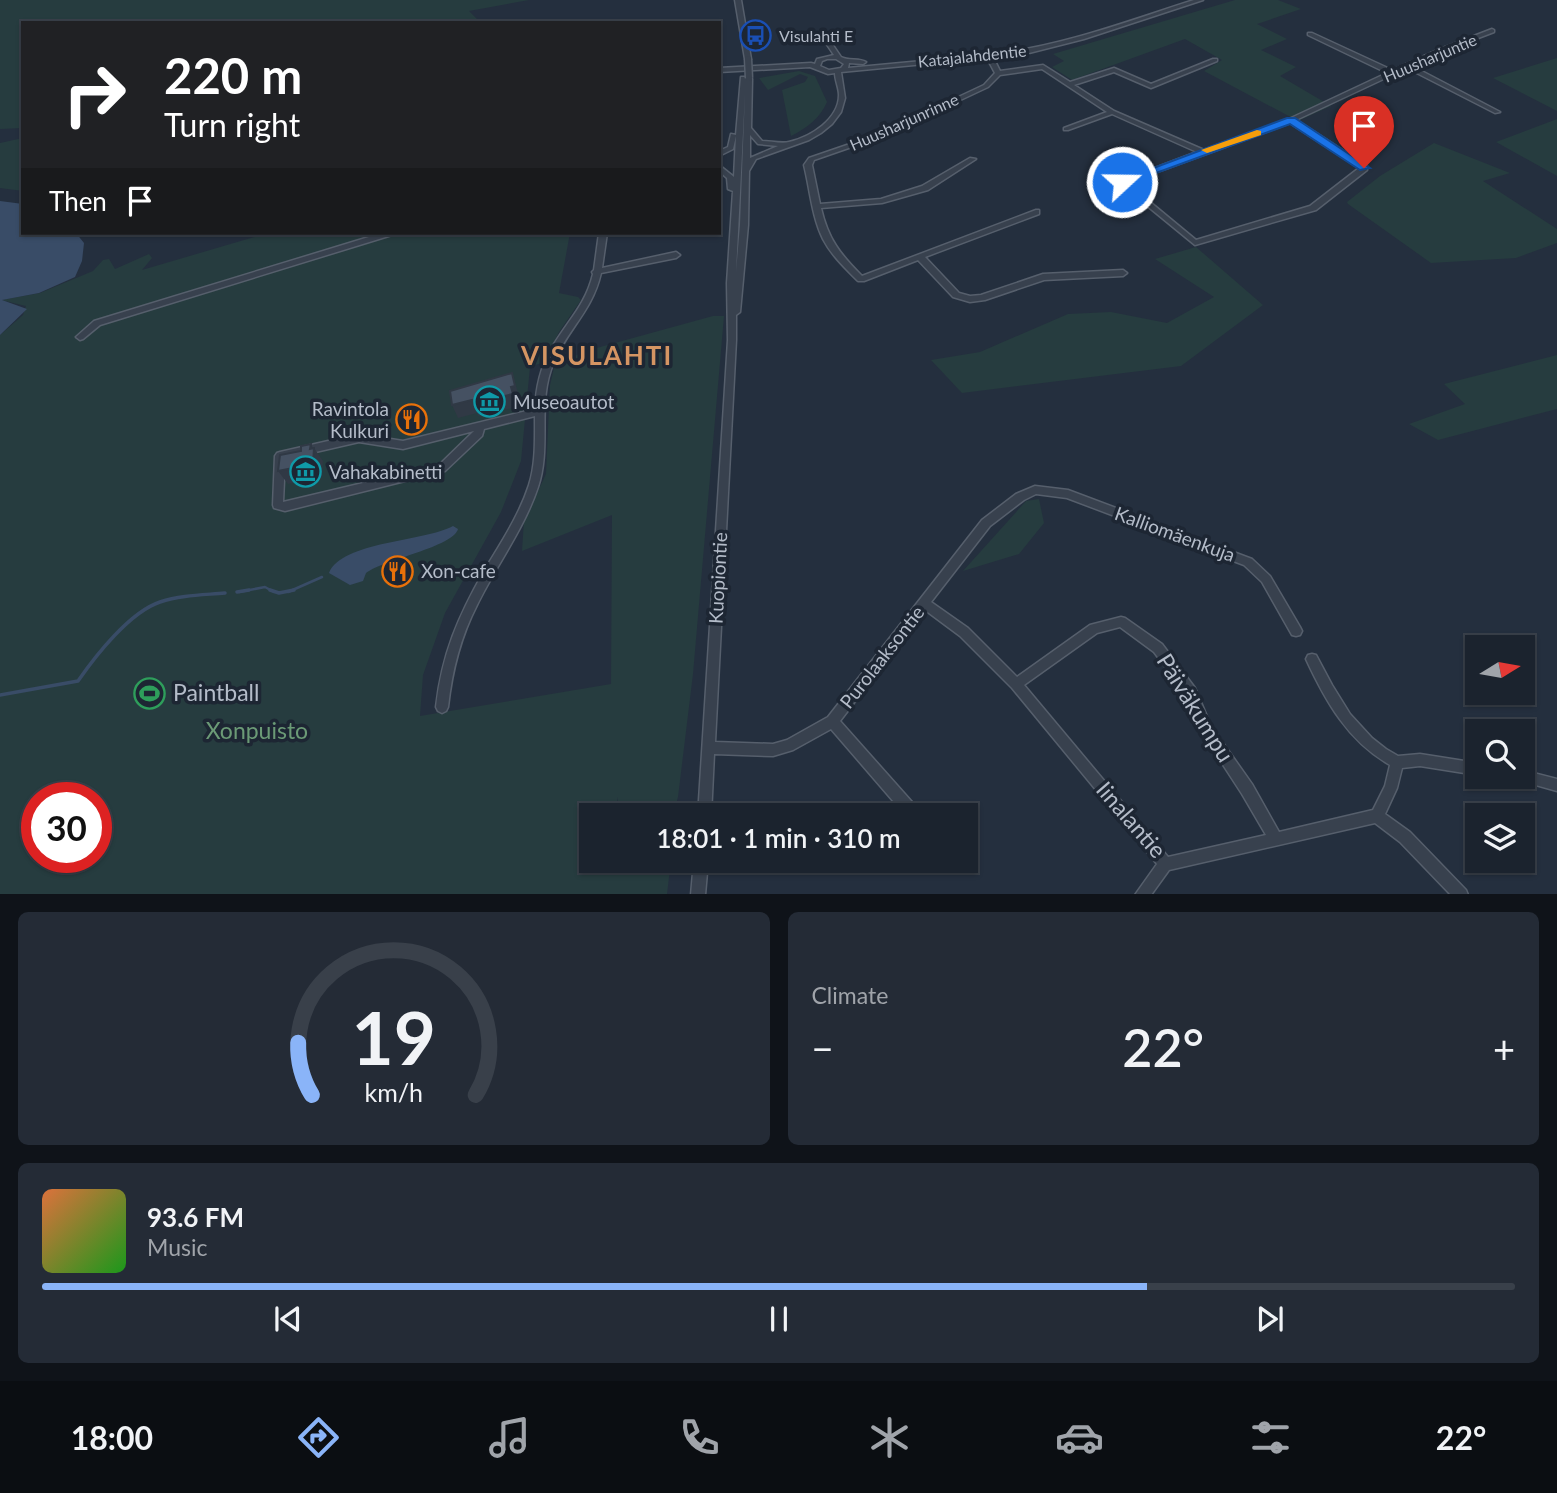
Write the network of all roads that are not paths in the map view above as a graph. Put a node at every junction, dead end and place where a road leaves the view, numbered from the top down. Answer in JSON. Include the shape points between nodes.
{"nodes":[{"id":1,"x":738,"y":0,"type":"edge"},
{"id":2,"x":1200,"y":0,"type":"edge"},
{"id":3,"x":1492,"y":31,"type":"dead end"},
{"id":4,"x":1310,"y":34,"type":"dead end"},
{"id":5,"x":989,"y":54,"type":"junction"},
{"id":6,"x":842,"y":59,"type":"junction"},
{"id":7,"x":1215,"y":60,"type":"dead end"},
{"id":8,"x":821,"y":64,"type":"junction"},
{"id":9,"x":1408,"y":66,"type":"junction"},
{"id":10,"x":721,"y":70,"type":"edge"},
{"id":11,"x":840,"y":71,"type":"junction"},
{"id":12,"x":998,"y":73,"type":"junction"},
{"id":13,"x":1393,"y":73,"type":"junction"},
{"id":14,"x":1070,"y":84,"type":"junction"},
{"id":15,"x":744,"y":108,"type":"junction"},
{"id":16,"x":837,"y":111,"type":"junction"},
{"id":17,"x":1112,"y":112,"type":"junction"},
{"id":18,"x":1497,"y":112,"type":"dead end"},
{"id":19,"x":1291,"y":120,"type":"junction"},
{"id":20,"x":1066,"y":129,"type":"dead end"},
{"id":21,"x":801,"y":141,"type":"junction"},
{"id":22,"x":1201,"y":151,"type":"junction"},
{"id":23,"x":721,"y":153,"type":"edge"},
{"id":24,"x":972,"y":159,"type":"dead end"},
{"id":25,"x":721,"y":169,"type":"edge"},
{"id":26,"x":746,"y":180,"type":"junction"},
{"id":27,"x":818,"y":206,"type":"junction"},
{"id":28,"x":1036,"y":212,"type":"dead end"},
{"id":29,"x":735,"y":220,"type":"junction"},
{"id":30,"x":382,"y":235,"type":"edge"},
{"id":31,"x":603,"y":235,"type":"edge"},
{"id":32,"x":676,"y":255,"type":"dead end"},
{"id":33,"x":919,"y":256,"type":"junction"},
{"id":34,"x":596,"y":272,"type":"junction"},
{"id":35,"x":1123,"y":274,"type":"dead end"},
{"id":36,"x":80,"y":337,"type":"dead end"},
{"id":37,"x":732,"y":340,"type":"junction"},
{"id":38,"x":541,"y":411,"type":"junction"},
{"id":39,"x":479,"y":427,"type":"junction"},
{"id":40,"x":1020,"y":497,"type":"joint"},
{"id":41,"x":923,"y":603,"type":"junction"},
{"id":42,"x":1296,"y":631,"type":"dead end"},
{"id":43,"x":1312,"y":659,"type":"dead end"},
{"id":44,"x":1016,"y":684,"type":"junction"},
{"id":45,"x":442,"y":707,"type":"dead end"},
{"id":46,"x":832,"y":721,"type":"junction"},
{"id":47,"x":708,"y":748,"type":"junction"},
{"id":48,"x":1396,"y":762,"type":"junction"},
{"id":49,"x":1465,"y":767,"type":"edge"},
{"id":50,"x":1535,"y":779,"type":"edge"},
{"id":51,"x":1557,"y":785,"type":"edge"},
{"id":52,"x":705,"y":803,"type":"edge"},
{"id":53,"x":904,"y":803,"type":"edge"},
{"id":54,"x":1377,"y":816,"type":"junction"},
{"id":55,"x":1276,"y":840,"type":"junction"},
{"id":56,"x":1165,"y":864,"type":"junction"},
{"id":57,"x":700,"y":873,"type":"edge"},
{"id":58,"x":698,"y":894,"type":"edge"},
{"id":59,"x":1142,"y":894,"type":"edge"},
{"id":60,"x":1461,"y":894,"type":"edge"}],
"edges":[{"from":1,"to":15,"type":"street","name":"Kuopiontie","bridge":true,"via":[[744,27]]},
{"from":2,"to":5,"type":"street","name":"Katajalahdentie","via":[[1021,53]]},
{"from":3,"to":9,"type":"street","name":"Huusharjuntie"},
{"from":4,"to":13,"type":"street"},
{"from":5,"to":6,"type":"street","name":"Katajalahdentie","via":[[867,62]]},
{"from":5,"to":11,"type":"street","name":"Katajalahdentie"},
{"from":5,"to":12,"type":"street"},
{"from":6,"to":8,"type":"street","name":"Katajalahdentie"},
{"from":6,"to":8,"type":"street","via":[[822,33],[827,52]]},
{"from":6,"to":11,"type":"street","via":[[846,67]]},
{"from":7,"to":14,"type":"street","via":[[1160,85],[1145,86],[1114,70]]},
{"from":8,"to":10,"type":"street"},
{"from":8,"to":11,"type":"street","name":"Katajalahdentie"},
{"from":8,"to":16,"type":"street","via":[[835,89]]},
{"from":9,"to":13,"type":"street","name":"Huusharjuntie"},
{"from":9,"to":18,"type":"street"},
{"from":11,"to":16,"type":"street","via":[[842,99]]},
{"from":12,"to":14,"type":"street","via":[[1043,67]]},
{"from":12,"to":27,"type":"street","name":"Huusharjunrinne","via":[[986,86],[884,134],[811,159],[808,165]]},
{"from":13,"to":19,"type":"street","name":"Huusharjuntie"},
{"from":14,"to":17,"type":"street"},
{"from":15,"to":21,"type":"street","via":[[755,141],[772,145]]},
{"from":15,"to":23,"type":"street","via":[[732,145]]},
{"from":15,"to":26,"type":"street","name":"Kuopiontie"},
{"from":15,"to":29,"type":"street","name":"Kuopiontie"},
{"from":16,"to":21,"type":"street","via":[[826,125]]},
{"from":17,"to":20,"type":"street"},
{"from":17,"to":22,"type":"street"},
{"from":19,"to":22,"type":"street","name":"Huusharjuntie"},
{"from":19,"to":22,"type":"street","name":"Huusharjuntie","via":[[1364,168],[1313,208],[1195,243],[1122,182]]},
{"from":21,"to":26,"type":"street","via":[[753,158]]},
{"from":24,"to":27,"type":"street","via":[[925,188],[882,201]]},
{"from":25,"to":29,"type":"street","via":[[730,177]]},
{"from":26,"to":37,"type":"street","name":"Kuopiontie","via":[[741,283]]},
{"from":27,"to":33,"type":"street","name":"Huusharjunrinne","via":[[826,242],[861,279]]},
{"from":28,"to":33,"type":"street","name":"Huusharjunrinne"},
{"from":29,"to":37,"type":"street","name":"Kuopiontie"},
{"from":30,"to":36,"type":"street","via":[[108,319]]},
{"from":31,"to":34,"type":"street"},
{"from":32,"to":34,"type":"street"},
{"from":33,"to":35,"type":"street","via":[[956,295],[970,299],[1043,277]]},
{"from":34,"to":38,"type":"street","via":[[591,296],[551,356]]},
{"from":37,"to":47,"type":"street","name":"Kuopiontie"},
{"from":38,"to":39,"type":"street"},
{"from":38,"to":45,"type":"street","via":[[537,477],[463,617],[444,674]]},
{"from":39,"to":39,"type":"street","via":[[403,445],[359,438],[280,456],[278,505],[442,468],[479,433]]},
{"from":40,"to":41,"type":"street","name":"Purolaaksontie","via":[[986,523]]},
{"from":40,"to":42,"type":"street","name":"Kalliomäenkuja","via":[[1040,489],[1068,494],[1248,562],[1266,579]]},
{"from":41,"to":44,"type":"street","name":"Iinalantie","via":[[964,632]]},
{"from":41,"to":46,"type":"street","name":"Purolaaksontie"},
{"from":43,"to":48,"type":"street","via":[[1337,710],[1368,743]]},
{"from":44,"to":55,"type":"street","name":"Päiväkumpu","via":[[1094,629],[1121,622],[1158,648],[1191,692],[1207,730]]},
{"from":44,"to":56,"type":"street","name":"Iinalantie"},
{"from":46,"to":47,"type":"street","name":"Purolaaksontie","via":[[773,750]]},
{"from":46,"to":53,"type":"street"},
{"from":47,"to":52,"type":"street","name":"Kuopiontie"},
{"from":48,"to":49,"type":"street","via":[[1420,760]]},
{"from":48,"to":54,"type":"street","via":[[1391,788]]},
{"from":50,"to":51,"type":"street"},
{"from":54,"to":55,"type":"street","name":"Iinalantie"},
{"from":54,"to":60,"type":"street","via":[[1405,837]]},
{"from":55,"to":56,"type":"street","name":"Iinalantie"},
{"from":56,"to":59,"type":"street"},
{"from":57,"to":58,"type":"street"}]}
